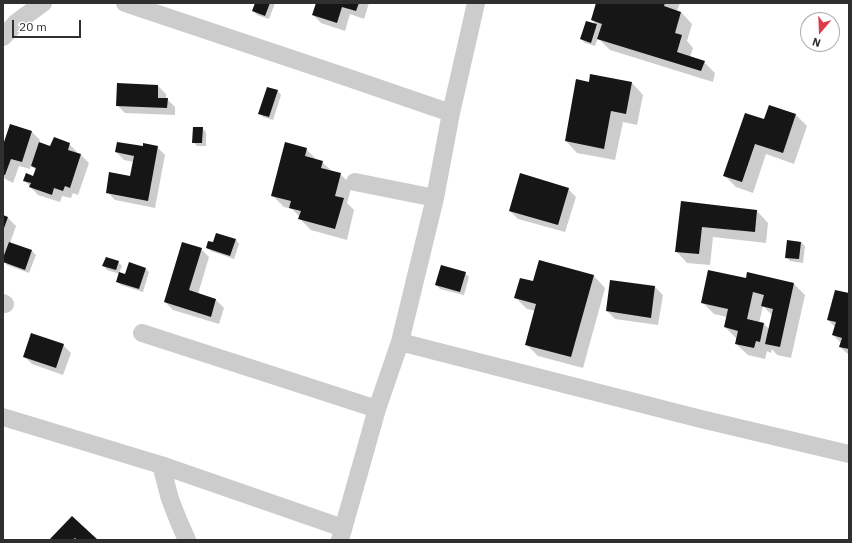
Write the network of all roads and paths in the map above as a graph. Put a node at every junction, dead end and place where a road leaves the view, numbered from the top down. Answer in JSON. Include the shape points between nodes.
{"nodes":[{"id":1,"x":43,"y":3,"type":"edge"},
{"id":2,"x":125,"y":3,"type":"edge"},
{"id":3,"x":476,"y":3,"type":"edge"},
{"id":4,"x":3,"y":37,"type":"edge"},
{"id":5,"x":451,"y":113,"type":"junction"},
{"id":6,"x":355,"y":182,"type":"dead end"},
{"id":7,"x":435,"y":198,"type":"junction"},
{"id":8,"x":142,"y":333,"type":"dead end"},
{"id":9,"x":400,"y":342,"type":"junction"},
{"id":10,"x":377,"y":409,"type":"junction"},
{"id":11,"x":3,"y":417,"type":"edge"},
{"id":12,"x":849,"y":454,"type":"edge"},
{"id":13,"x":161,"y":466,"type":"junction"},
{"id":14,"x":341,"y":534,"type":"edge"},
{"id":15,"x":187,"y":540,"type":"edge"}],
"edges":[{"from":1,"to":4,"type":"street","via":[[17,22]]},
{"from":2,"to":5,"type":"street"},
{"from":3,"to":5,"type":"street"},
{"from":5,"to":7,"type":"street"},
{"from":6,"to":7,"type":"street"},
{"from":7,"to":9,"type":"street"},
{"from":8,"to":10,"type":"street"},
{"from":9,"to":10,"type":"street"},
{"from":9,"to":12,"type":"street","via":[[701,420]]},
{"from":10,"to":14,"type":"street"},
{"from":11,"to":13,"type":"street"},
{"from":13,"to":14,"type":"street"},
{"from":13,"to":15,"type":"street","via":[[178,522]]}]}
